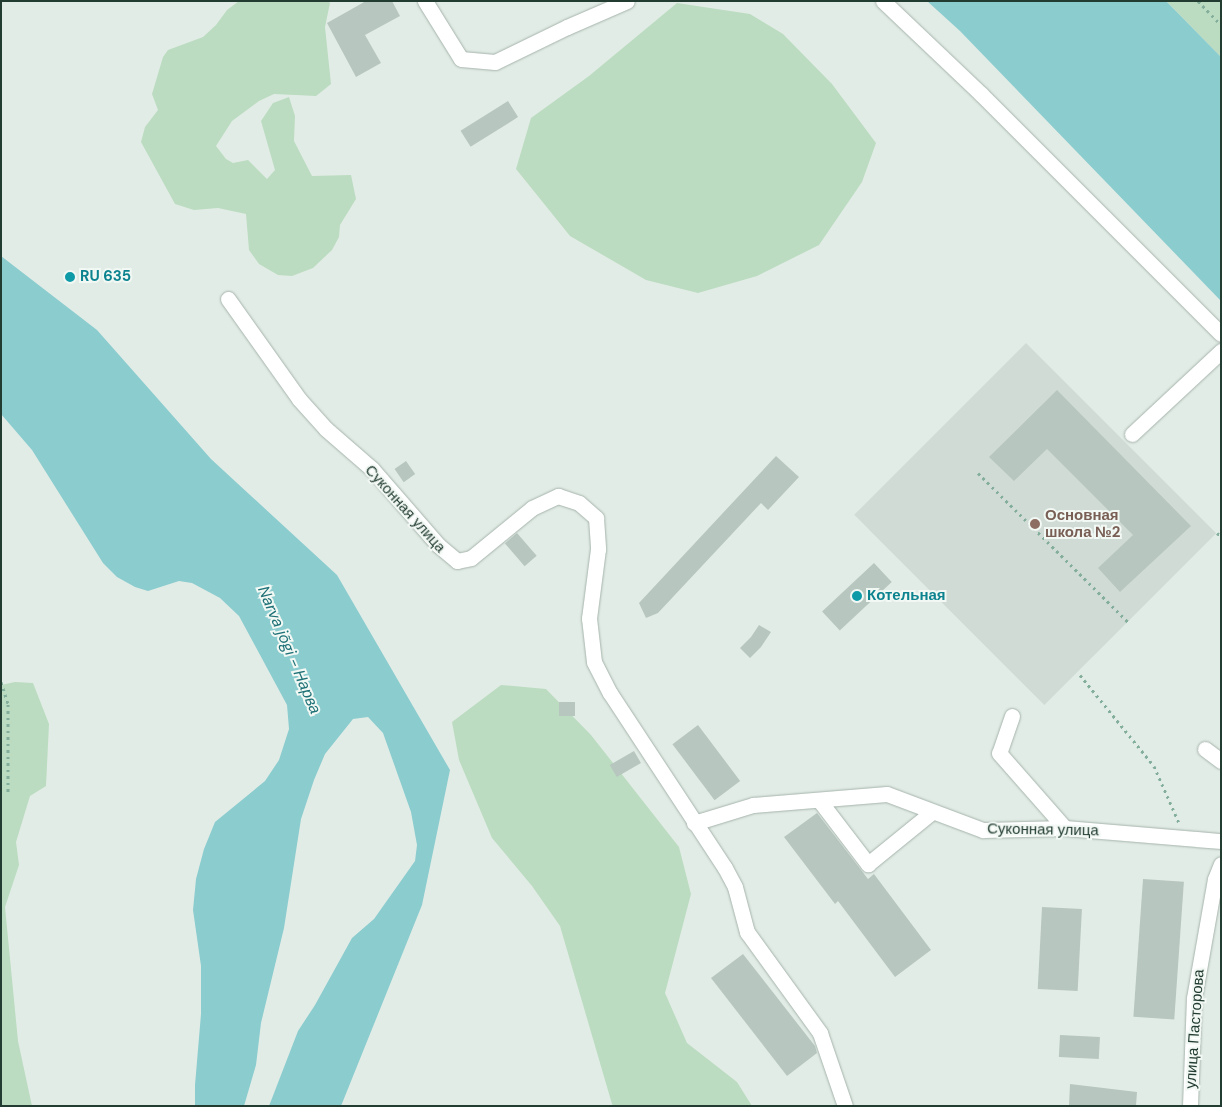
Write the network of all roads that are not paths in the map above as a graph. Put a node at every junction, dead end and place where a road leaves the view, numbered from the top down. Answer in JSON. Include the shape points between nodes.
{"nodes":[{"id":1,"x":425,"y":1,"type":"edge"},
{"id":2,"x":627,"y":1,"type":"edge"},
{"id":3,"x":883,"y":1,"type":"edge"},
{"id":4,"x":228,"y":299,"type":"dead end"},
{"id":5,"x":1221,"y":334,"type":"edge"},
{"id":6,"x":1221,"y":351,"type":"edge"},
{"id":7,"x":1132,"y":434,"type":"dead end"},
{"id":8,"x":1012,"y":716,"type":"dead end"},
{"id":9,"x":1205,"y":749,"type":"dead end"},
{"id":10,"x":1221,"y":762,"type":"edge"},
{"id":11,"x":819,"y":800,"type":"junction"},
{"id":12,"x":932,"y":812,"type":"junction"},
{"id":13,"x":694,"y":823,"type":"junction"},
{"id":14,"x":1064,"y":828,"type":"junction"},
{"id":15,"x":1221,"y":841,"type":"edge"},
{"id":16,"x":1221,"y":864,"type":"edge"},
{"id":17,"x":1218,"y":884,"type":"edge"},
{"id":18,"x":845,"y":1106,"type":"edge"},
{"id":19,"x":1190,"y":1106,"type":"edge"}],
"edges":[{"from":1,"to":2,"type":"street","via":[[461,59],[495,62]]},
{"from":3,"to":5,"type":"street"},
{"from":4,"to":13,"type":"street","name":"Суконная улица","via":[[298,400],[372,469],[438,545],[457,561],[471,558],[532,508],[558,496],[579,503],[596,518],[598,549],[589,618],[594,662],[610,693]]},
{"from":6,"to":7,"type":"street"},
{"from":8,"to":14,"type":"street","via":[[999,753]]},
{"from":9,"to":10,"type":"street"},
{"from":11,"to":12,"type":"street","name":"Суконная улица","via":[[887,794]]},
{"from":11,"to":12,"type":"street","via":[[868,864]]},
{"from":11,"to":13,"type":"street","name":"Суконная улица","via":[[753,805]]},
{"from":12,"to":14,"type":"street","name":"Суконная улица","via":[[983,830]]},
{"from":13,"to":18,"type":"street","name":"Суконная улица","via":[[735,887],[747,932],[820,1033]]},
{"from":14,"to":15,"type":"street","name":"Суконная улица"},
{"from":16,"to":17,"type":"street","name":"улица Пасторова"},
{"from":17,"to":19,"type":"street","name":"улица Пасторова","via":[[1194,998]]}]}
